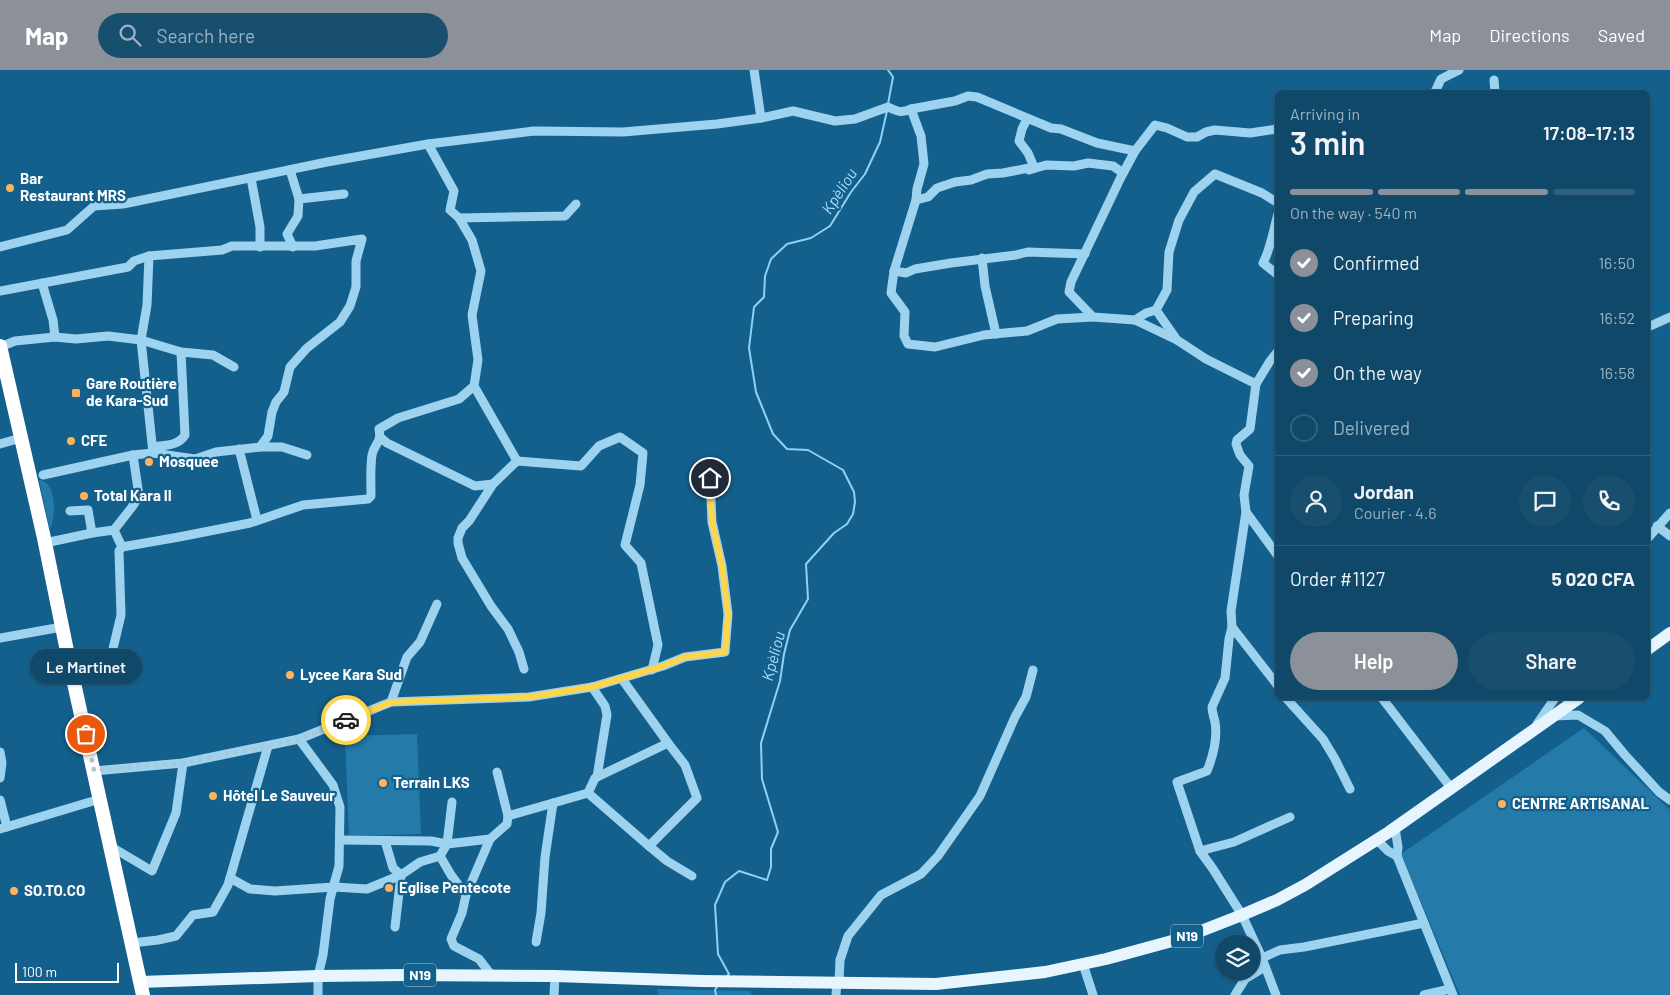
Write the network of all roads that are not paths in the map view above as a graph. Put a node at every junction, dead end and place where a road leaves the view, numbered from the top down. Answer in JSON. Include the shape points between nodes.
{"nodes":[{"id":1,"x":754,"y":70,"type":"edge"},
{"id":2,"x":1459,"y":70,"type":"edge"},
{"id":3,"x":1494,"y":80,"type":"dead end"},
{"id":4,"x":1436,"y":90,"type":"edge"},
{"id":5,"x":1495,"y":90,"type":"edge"},
{"id":6,"x":911,"y":109,"type":"junction"},
{"id":7,"x":761,"y":118,"type":"junction"},
{"id":8,"x":1027,"y":119,"type":"junction"},
{"id":9,"x":1275,"y":129,"type":"edge"},
{"id":10,"x":428,"y":144,"type":"junction"},
{"id":11,"x":1135,"y":151,"type":"junction"},
{"id":12,"x":1034,"y":167,"type":"junction"},
{"id":13,"x":290,"y":170,"type":"junction"},
{"id":14,"x":1123,"y":173,"type":"junction"},
{"id":15,"x":1017,"y":175,"type":"dead end"},
{"id":16,"x":251,"y":178,"type":"junction"},
{"id":17,"x":344,"y":194,"type":"dead end"},
{"id":18,"x":299,"y":199,"type":"junction"},
{"id":19,"x":916,"y":200,"type":"junction"},
{"id":20,"x":1275,"y":201,"type":"edge"},
{"id":21,"x":576,"y":204,"type":"dead end"},
{"id":22,"x":459,"y":218,"type":"junction"},
{"id":23,"x":1275,"y":228,"type":"edge"},
{"id":24,"x":260,"y":246,"type":"junction"},
{"id":25,"x":293,"y":246,"type":"junction"},
{"id":26,"x":0,"y":247,"type":"edge"},
{"id":27,"x":1085,"y":254,"type":"junction"},
{"id":28,"x":149,"y":256,"type":"junction"},
{"id":29,"x":982,"y":258,"type":"junction"},
{"id":30,"x":894,"y":271,"type":"junction"},
{"id":31,"x":1275,"y":273,"type":"edge"},
{"id":32,"x":42,"y":283,"type":"junction"},
{"id":33,"x":0,"y":291,"type":"edge"},
{"id":34,"x":1156,"y":310,"type":"junction"},
{"id":35,"x":1093,"y":317,"type":"junction"},
{"id":36,"x":1670,"y":317,"type":"edge"},
{"id":37,"x":1135,"y":320,"type":"junction"},
{"id":38,"x":1650,"y":326,"type":"edge"},
{"id":39,"x":996,"y":334,"type":"junction"},
{"id":40,"x":55,"y":337,"type":"junction"},
{"id":41,"x":141,"y":340,"type":"junction"},
{"id":42,"x":1177,"y":340,"type":"junction"},
{"id":43,"x":0,"y":346,"type":"edge"},
{"id":44,"x":181,"y":352,"type":"junction"},
{"id":45,"x":1275,"y":355,"type":"edge"},
{"id":46,"x":234,"y":367,"type":"dead end"},
{"id":47,"x":1256,"y":384,"type":"junction"},
{"id":48,"x":474,"y":386,"type":"junction"},
{"id":49,"x":21,"y":438,"type":"junction"},
{"id":50,"x":381,"y":438,"type":"junction"},
{"id":51,"x":0,"y":444,"type":"edge"},
{"id":52,"x":260,"y":447,"type":"junction"},
{"id":53,"x":239,"y":449,"type":"junction"},
{"id":54,"x":153,"y":450,"type":"junction"},
{"id":55,"x":133,"y":455,"type":"junction"},
{"id":56,"x":307,"y":455,"type":"dead end"},
{"id":57,"x":517,"y":461,"type":"junction"},
{"id":58,"x":704,"y":468,"type":"dead end"},
{"id":59,"x":43,"y":475,"type":"dead end"},
{"id":60,"x":493,"y":484,"type":"junction"},
{"id":61,"x":70,"y":511,"type":"dead end"},
{"id":62,"x":1246,"y":512,"type":"junction"},
{"id":63,"x":1670,"y":514,"type":"edge"},
{"id":64,"x":257,"y":520,"type":"junction"},
{"id":65,"x":1657,"y":526,"type":"junction"},
{"id":66,"x":114,"y":530,"type":"junction"},
{"id":67,"x":92,"y":533,"type":"junction"},
{"id":68,"x":1650,"y":535,"type":"edge"},
{"id":69,"x":1670,"y":536,"type":"edge"},
{"id":70,"x":45,"y":544,"type":"junction"},
{"id":71,"x":122,"y":547,"type":"junction"},
{"id":72,"x":1275,"y":552,"type":"edge"},
{"id":73,"x":437,"y":604,"type":"dead end"},
{"id":74,"x":62,"y":627,"type":"junction"},
{"id":75,"x":1232,"y":627,"type":"junction"},
{"id":76,"x":1670,"y":633,"type":"edge"},
{"id":77,"x":0,"y":638,"type":"edge"},
{"id":78,"x":1650,"y":648,"type":"edge"},
{"id":79,"x":68,"y":656,"type":"junction"},
{"id":80,"x":524,"y":669,"type":"dead end"},
{"id":81,"x":652,"y":670,"type":"junction"},
{"id":82,"x":1032,"y":670,"type":"dead end"},
{"id":83,"x":622,"y":679,"type":"junction"},
{"id":84,"x":1275,"y":682,"type":"edge"},
{"id":85,"x":592,"y":687,"type":"junction"},
{"id":86,"x":1288,"y":700,"type":"edge"},
{"id":87,"x":1384,"y":700,"type":"edge"},
{"id":88,"x":1554,"y":700,"type":"edge"},
{"id":89,"x":1576,"y":700,"type":"edge"},
{"id":90,"x":392,"y":702,"type":"junction"},
{"id":91,"x":1552,"y":716,"type":"junction"},
{"id":92,"x":1534,"y":728,"type":"junction"},
{"id":93,"x":299,"y":739,"type":"junction"},
{"id":94,"x":668,"y":743,"type":"junction"},
{"id":95,"x":268,"y":746,"type":"junction"},
{"id":96,"x":0,"y":752,"type":"edge"},
{"id":97,"x":183,"y":763,"type":"junction"},
{"id":98,"x":94,"y":770,"type":"junction"},
{"id":99,"x":497,"y":772,"type":"dead end"},
{"id":100,"x":597,"y":777,"type":"junction"},
{"id":101,"x":0,"y":778,"type":"edge"},
{"id":102,"x":1451,"y":788,"type":"junction"},
{"id":103,"x":1350,"y":789,"type":"dead end"},
{"id":104,"x":588,"y":793,"type":"junction"},
{"id":105,"x":100,"y":798,"type":"junction"},
{"id":106,"x":0,"y":800,"type":"edge"},
{"id":107,"x":1670,"y":800,"type":"edge"},
{"id":108,"x":452,"y":802,"type":"dead end"},
{"id":109,"x":553,"y":803,"type":"junction"},
{"id":110,"x":508,"y":816,"type":"junction"},
{"id":111,"x":1290,"y":817,"type":"dead end"},
{"id":112,"x":3,"y":828,"type":"edge"},
{"id":113,"x":1395,"y":828,"type":"junction"},
{"id":114,"x":490,"y":839,"type":"junction"},
{"id":115,"x":340,"y":840,"type":"junction"},
{"id":116,"x":1377,"y":840,"type":"junction"},
{"id":117,"x":385,"y":841,"type":"junction"},
{"id":118,"x":447,"y":844,"type":"junction"},
{"id":119,"x":109,"y":846,"type":"junction"},
{"id":120,"x":649,"y":846,"type":"junction"},
{"id":121,"x":1200,"y":851,"type":"junction"},
{"id":122,"x":440,"y":856,"type":"junction"},
{"id":123,"x":1396,"y":856,"type":"junction"},
{"id":124,"x":401,"y":875,"type":"junction"},
{"id":125,"x":692,"y":876,"type":"dead end"},
{"id":126,"x":230,"y":878,"type":"junction"},
{"id":127,"x":334,"y":887,"type":"junction"},
{"id":128,"x":466,"y":895,"type":"junction"},
{"id":129,"x":1242,"y":916,"type":"junction"},
{"id":130,"x":1424,"y":923,"type":"junction"},
{"id":131,"x":395,"y":928,"type":"dead end"},
{"id":132,"x":536,"y":942,"type":"dead end"},
{"id":133,"x":132,"y":943,"type":"junction"},
{"id":134,"x":1264,"y":963,"type":"junction"},
{"id":135,"x":1083,"y":964,"type":"junction"},
{"id":136,"x":318,"y":976,"type":"junction"},
{"id":137,"x":492,"y":976,"type":"junction"},
{"id":138,"x":555,"y":976,"type":"junction"},
{"id":139,"x":837,"y":987,"type":"edge"},
{"id":140,"x":142,"y":989,"type":"edge"},
{"id":141,"x":1452,"y":992,"type":"edge"},
{"id":142,"x":318,"y":995,"type":"edge"},
{"id":143,"x":554,"y":995,"type":"edge"},
{"id":144,"x":1093,"y":995,"type":"edge"},
{"id":145,"x":1235,"y":995,"type":"edge"},
{"id":146,"x":1276,"y":995,"type":"edge"},
{"id":147,"x":1424,"y":995,"type":"edge"}],
"edges":[{"from":1,"to":7,"type":"street"},
{"from":2,"to":4,"type":"street","via":[[1441,79]]},
{"from":3,"to":5,"type":"street"},
{"from":6,"to":7,"type":"street","via":[[900,113],[888,107],[855,119],[834,121],[793,110]]},
{"from":6,"to":8,"type":"street","via":[[968,96]]},
{"from":6,"to":19,"type":"street","via":[[921,136],[924,164]]},
{"from":7,"to":10,"type":"street","via":[[623,132],[534,131]]},
{"from":8,"to":11,"type":"street","via":[[1097,143]]},
{"from":8,"to":12,"type":"street","via":[[1019,141]]},
{"from":9,"to":11,"type":"street","via":[[1250,133],[1215,130],[1197,138],[1155,125]]},
{"from":10,"to":13,"type":"street"},
{"from":10,"to":22,"type":"street","via":[[454,191],[450,210]]},
{"from":11,"to":14,"type":"street"},
{"from":12,"to":14,"type":"street","via":[[1088,163],[1113,166]]},
{"from":12,"to":15,"type":"street"},
{"from":12,"to":19,"type":"street","via":[[955,182],[936,188],[928,198]]},
{"from":13,"to":16,"type":"street"},
{"from":13,"to":18,"type":"street"},
{"from":14,"to":27,"type":"street"},
{"from":16,"to":24,"type":"street"},
{"from":16,"to":26,"type":"street","via":[[123,204],[94,206],[67,230]]},
{"from":17,"to":18,"type":"street"},
{"from":18,"to":25,"type":"street","via":[[298,216],[287,234]]},
{"from":19,"to":30,"type":"street"},
{"from":20,"to":34,"type":"street","via":[[1215,174],[1194,192],[1177,226],[1169,252],[1167,290]]},
{"from":21,"to":22,"type":"street","via":[[566,216]]},
{"from":22,"to":48,"type":"street","via":[[472,240],[481,270],[472,315],[478,360]]},
{"from":23,"to":31,"type":"street","via":[[1270,251],[1263,263]]},
{"from":24,"to":25,"type":"street"},
{"from":24,"to":28,"type":"street","via":[[232,246],[222,250]]},
{"from":25,"to":52,"type":"street","via":[[362,239],[356,261],[356,287],[350,306],[340,322],[307,348],[290,367],[284,392],[272,412],[268,436]]},
{"from":27,"to":29,"type":"street","via":[[1028,252]]},
{"from":27,"to":35,"type":"street","via":[[1069,292]]},
{"from":28,"to":32,"type":"street","via":[[134,261],[128,267]]},
{"from":28,"to":41,"type":"street","via":[[147,305]]},
{"from":29,"to":30,"type":"street","via":[[906,273]]},
{"from":29,"to":39,"type":"street"},
{"from":30,"to":39,"type":"street","via":[[891,293],[905,312],[904,336],[908,344],[935,348]]},
{"from":32,"to":33,"type":"street"},
{"from":32,"to":40,"type":"street"},
{"from":34,"to":37,"type":"street"},
{"from":34,"to":42,"type":"street"},
{"from":35,"to":37,"type":"street"},
{"from":35,"to":39,"type":"street","via":[[1057,319],[1027,331]]},
{"from":36,"to":38,"type":"street"},
{"from":37,"to":42,"type":"street"},
{"from":40,"to":41,"type":"street","via":[[108,336]]},
{"from":40,"to":43,"type":"street","via":[[15,341]]},
{"from":41,"to":44,"type":"street"},
{"from":41,"to":54,"type":"street"},
{"from":42,"to":47,"type":"street"},
{"from":43,"to":49,"type":"highway"},
{"from":44,"to":46,"type":"street","via":[[213,355]]},
{"from":44,"to":54,"type":"street","via":[[185,435],[176,444]]},
{"from":45,"to":47,"type":"street"},
{"from":47,"to":62,"type":"street","via":[[1250,429],[1236,444],[1249,466],[1244,496]]},
{"from":48,"to":50,"type":"street","via":[[459,399],[398,418],[379,429]]},
{"from":48,"to":57,"type":"street"},
{"from":49,"to":51,"type":"street"},
{"from":49,"to":70,"type":"highway"},
{"from":50,"to":60,"type":"street","via":[[476,486]]},
{"from":50,"to":64,"type":"street","via":[[372,453],[370,498],[302,505]]},
{"from":52,"to":53,"type":"street"},
{"from":52,"to":56,"type":"street","via":[[282,447]]},
{"from":53,"to":54,"type":"street","via":[[196,459]]},
{"from":53,"to":64,"type":"street"},
{"from":54,"to":55,"type":"street"},
{"from":55,"to":59,"type":"street"},
{"from":55,"to":66,"type":"street","via":[[139,496]]},
{"from":57,"to":60,"type":"street"},
{"from":57,"to":81,"type":"street","via":[[581,466],[599,446],[620,436],[643,453],[640,485],[625,545],[641,563],[658,645]]},
{"from":58,"to":81,"type":"street","via":[[710,478],[712,522],[728,614],[725,652],[685,657]]},
{"from":60,"to":80,"type":"street","via":[[462,528],[458,543],[462,558],[508,629]]},
{"from":61,"to":67,"type":"street","via":[[88,510]]},
{"from":62,"to":72,"type":"street"},
{"from":62,"to":75,"type":"street","via":[[1231,612]]},
{"from":63,"to":65,"type":"street"},
{"from":64,"to":71,"type":"street"},
{"from":65,"to":68,"type":"street"},
{"from":65,"to":69,"type":"street"},
{"from":66,"to":67,"type":"street"},
{"from":66,"to":71,"type":"street"},
{"from":67,"to":70,"type":"street"},
{"from":70,"to":74,"type":"highway"},
{"from":71,"to":79,"type":"street","via":[[119,551],[121,615],[112,653]]},
{"from":73,"to":90,"type":"street","via":[[420,642],[407,657]]},
{"from":74,"to":77,"type":"street"},
{"from":74,"to":79,"type":"highway"},
{"from":75,"to":84,"type":"street"},
{"from":75,"to":121,"type":"street","via":[[1225,678],[1212,707],[1216,742],[1212,759],[1207,771],[1177,782]]},
{"from":76,"to":78,"type":"main road"},
{"from":79,"to":98,"type":"highway"},
{"from":81,"to":83,"type":"street"},
{"from":82,"to":139,"type":"street","via":[[1026,697],[980,796],[938,856],[921,874],[881,895],[848,936],[840,960]]},
{"from":83,"to":85,"type":"street"},
{"from":83,"to":94,"type":"street"},
{"from":85,"to":90,"type":"street","via":[[529,697]]},
{"from":85,"to":100,"type":"street","via":[[606,715]]},
{"from":86,"to":103,"type":"street","via":[[1323,739]]},
{"from":87,"to":102,"type":"street"},
{"from":88,"to":92,"type":"street"},
{"from":89,"to":91,"type":"main road","number":"N19"},
{"from":90,"to":93,"type":"street"},
{"from":91,"to":92,"type":"main road","number":"N19"},
{"from":91,"to":107,"type":"street","via":[[1578,716],[1605,731]]},
{"from":92,"to":102,"type":"main road","number":"N19"},
{"from":93,"to":95,"type":"street"},
{"from":93,"to":115,"type":"street","via":[[332,785],[340,807]]},
{"from":94,"to":100,"type":"street"},
{"from":94,"to":120,"type":"street","via":[[684,765],[697,798]]},
{"from":95,"to":97,"type":"street"},
{"from":95,"to":126,"type":"street"},
{"from":96,"to":101,"type":"street"},
{"from":97,"to":98,"type":"street"},
{"from":97,"to":119,"type":"street","via":[[176,813],[152,871]]},
{"from":98,"to":105,"type":"highway"},
{"from":99,"to":110,"type":"street"},
{"from":100,"to":104,"type":"street"},
{"from":102,"to":113,"type":"main road","number":"N19"},
{"from":104,"to":109,"type":"street"},
{"from":104,"to":120,"type":"street"},
{"from":105,"to":112,"type":"street"},
{"from":105,"to":119,"type":"highway"},
{"from":106,"to":112,"type":"street"},
{"from":108,"to":118,"type":"street"},
{"from":109,"to":110,"type":"street"},
{"from":109,"to":132,"type":"street"},
{"from":110,"to":114,"type":"street","via":[[508,824]]},
{"from":111,"to":121,"type":"street","via":[[1234,842]]},
{"from":113,"to":116,"type":"main road","number":"N19"},
{"from":113,"to":123,"type":"street"},
{"from":114,"to":118,"type":"street"},
{"from":114,"to":128,"type":"street"},
{"from":115,"to":117,"type":"street"},
{"from":115,"to":127,"type":"street","via":[[340,866]]},
{"from":116,"to":123,"type":"street"},
{"from":116,"to":129,"type":"main road","number":"N19","via":[[1305,885]]},
{"from":117,"to":118,"type":"street"},
{"from":117,"to":124,"type":"street","via":[[393,868]]},
{"from":118,"to":122,"type":"street"},
{"from":119,"to":133,"type":"highway"},
{"from":120,"to":125,"type":"street"},
{"from":121,"to":129,"type":"street"},
{"from":122,"to":124,"type":"street","via":[[420,862]]},
{"from":122,"to":128,"type":"street"},
{"from":123,"to":130,"type":"street"},
{"from":124,"to":127,"type":"street","via":[[367,889]]},
{"from":124,"to":131,"type":"street"},
{"from":126,"to":127,"type":"street","via":[[250,889],[275,891]]},
{"from":126,"to":133,"type":"street","via":[[213,912],[193,914],[176,936]]},
{"from":127,"to":136,"type":"street"},
{"from":128,"to":137,"type":"street","via":[[451,942],[479,959]]},
{"from":129,"to":134,"type":"street"},
{"from":129,"to":135,"type":"main road","number":"N19","via":[[1183,938]]},
{"from":130,"to":134,"type":"street","via":[[1280,950]]},
{"from":130,"to":141,"type":"street"},
{"from":133,"to":140,"type":"highway"},
{"from":134,"to":145,"type":"street","via":[[1245,978]]},
{"from":134,"to":146,"type":"street"},
{"from":135,"to":139,"type":"main road","number":"N19","via":[[1023,975],[936,984]]},
{"from":135,"to":144,"type":"street"},
{"from":136,"to":137,"type":"main road","number":"N19"},
{"from":136,"to":140,"type":"main road","number":"N19"},
{"from":136,"to":142,"type":"street"},
{"from":137,"to":138,"type":"main road","number":"N19"},
{"from":138,"to":139,"type":"main road","number":"N19"},
{"from":138,"to":143,"type":"street"},
{"from":141,"to":147,"type":"street"}]}
